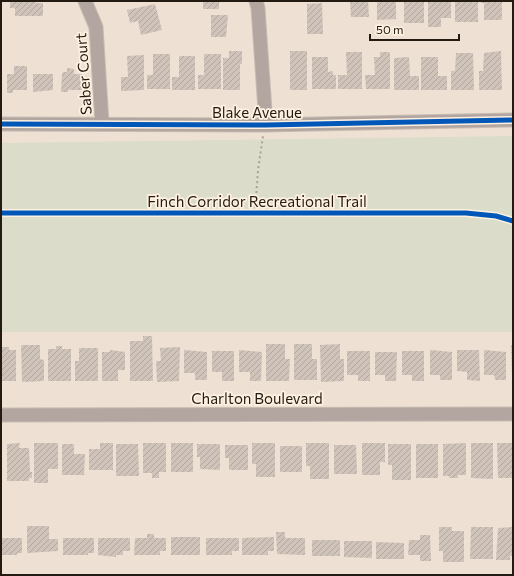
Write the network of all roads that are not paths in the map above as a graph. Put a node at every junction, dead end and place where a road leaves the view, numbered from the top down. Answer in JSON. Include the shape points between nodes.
{"nodes":[{"id":1,"x":85,"y":1,"type":"edge"},
{"id":2,"x":256,"y":1,"type":"edge"},
{"id":3,"x":513,"y":120,"type":"edge"},
{"id":4,"x":102,"y":123,"type":"junction"},
{"id":5,"x":1,"y":124,"type":"edge"},
{"id":6,"x":265,"y":129,"type":"junction"},
{"id":7,"x":513,"y":414,"type":"edge"},
{"id":8,"x":1,"y":415,"type":"edge"}],
"edges":[{"from":1,"to":4,"type":"street","name":"Saber Court","via":[[96,26]]},
{"from":2,"to":6,"type":"street"},
{"from":3,"to":6,"type":"street","name":"Blake Avenue"},
{"from":4,"to":5,"type":"street","name":"Blake Avenue"},
{"from":4,"to":6,"type":"street","name":"Blake Avenue"},
{"from":7,"to":8,"type":"street","name":"Charlton Boulevard"}]}
